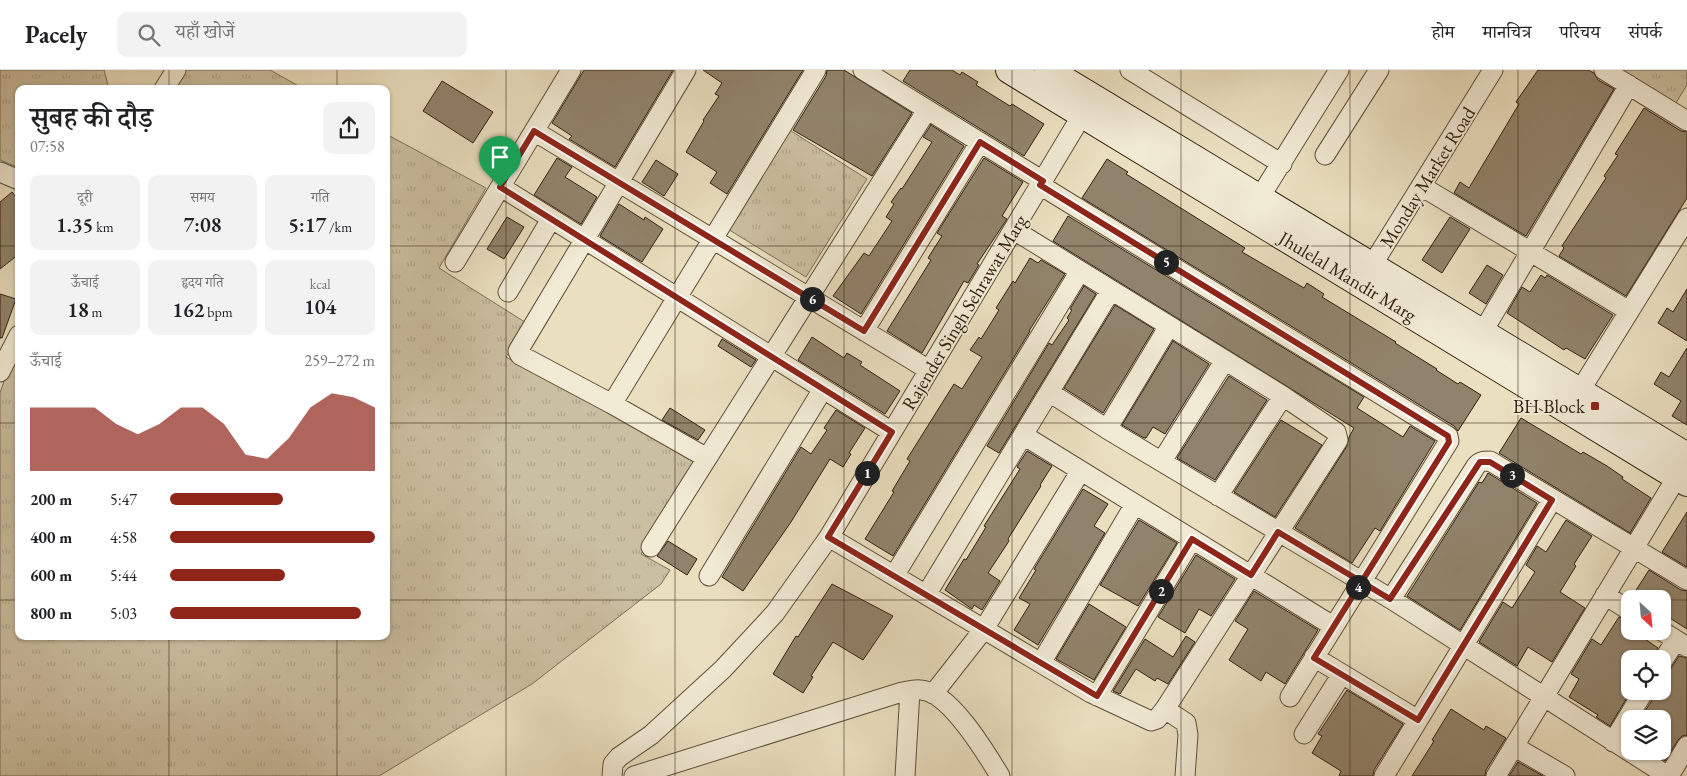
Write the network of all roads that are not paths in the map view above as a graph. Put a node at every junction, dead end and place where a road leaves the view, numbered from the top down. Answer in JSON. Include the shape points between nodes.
{"nodes":[{"id":1,"x":176,"y":70,"type":"edge"},
{"id":2,"x":571,"y":70,"type":"edge"},
{"id":3,"x":686,"y":70,"type":"edge"},
{"id":4,"x":816,"y":70,"type":"edge"},
{"id":5,"x":862,"y":70,"type":"edge"},
{"id":6,"x":1009,"y":70,"type":"edge"},
{"id":7,"x":1048,"y":70,"type":"edge"},
{"id":8,"x":1130,"y":70,"type":"edge"},
{"id":9,"x":1339,"y":70,"type":"edge"},
{"id":10,"x":1378,"y":70,"type":"edge"},
{"id":11,"x":1491,"y":70,"type":"edge"},
{"id":12,"x":1618,"y":76,"type":"edge"},
{"id":13,"x":167,"y":85,"type":"edge"},
{"id":14,"x":1088,"y":106,"type":"junction"},
{"id":15,"x":927,"y":110,"type":"junction"},
{"id":16,"x":1687,"y":121,"type":"edge"},
{"id":17,"x":534,"y":131,"type":"junction"},
{"id":18,"x":980,"y":142,"type":"junction"},
{"id":19,"x":1325,"y":155,"type":"dead end"},
{"id":20,"x":1282,"y":164,"type":"junction"},
{"id":21,"x":618,"y":183,"type":"junction"},
{"id":22,"x":1042,"y":183,"type":"junction"},
{"id":23,"x":1421,"y":186,"type":"junction"},
{"id":24,"x":500,"y":187,"type":"junction"},
{"id":25,"x":1260,"y":198,"type":"junction"},
{"id":26,"x":1687,"y":218,"type":"edge"},
{"id":27,"x":551,"y":219,"type":"junction"},
{"id":28,"x":1014,"y":230,"type":"junction"},
{"id":29,"x":713,"y":239,"type":"junction"},
{"id":30,"x":584,"y":240,"type":"junction"},
{"id":31,"x":1530,"y":252,"type":"junction"},
{"id":32,"x":455,"y":262,"type":"dead end"},
{"id":33,"x":1080,"y":271,"type":"junction"},
{"id":34,"x":1366,"y":274,"type":"junction"},
{"id":35,"x":1111,"y":290,"type":"junction"},
{"id":36,"x":508,"y":292,"type":"dead end"},
{"id":37,"x":677,"y":297,"type":"junction"},
{"id":38,"x":809,"y":297,"type":"junction"},
{"id":39,"x":1630,"y":311,"type":"junction"},
{"id":40,"x":1169,"y":326,"type":"junction"},
{"id":41,"x":864,"y":331,"type":"junction"},
{"id":42,"x":1482,"y":333,"type":"junction"},
{"id":43,"x":15,"y":343,"type":"edge"},
{"id":44,"x":771,"y":356,"type":"junction"},
{"id":45,"x":1225,"y":360,"type":"junction"},
{"id":46,"x":929,"y":370,"type":"junction"},
{"id":47,"x":0,"y":372,"type":"edge"},
{"id":48,"x":823,"y":389,"type":"junction"},
{"id":49,"x":1049,"y":392,"type":"junction"},
{"id":50,"x":1283,"y":396,"type":"junction"},
{"id":51,"x":1574,"y":401,"type":"junction"},
{"id":52,"x":612,"y":404,"type":"junction"},
{"id":53,"x":1107,"y":429,"type":"junction"},
{"id":54,"x":892,"y":432,"type":"junction"},
{"id":55,"x":1023,"y":435,"type":"junction"},
{"id":56,"x":707,"y":458,"type":"junction"},
{"id":57,"x":1162,"y":461,"type":"junction"},
{"id":58,"x":1684,"y":462,"type":"edge"},
{"id":59,"x":1080,"y":472,"type":"junction"},
{"id":60,"x":1218,"y":496,"type":"junction"},
{"id":61,"x":1552,"y":500,"type":"junction"},
{"id":62,"x":1135,"y":504,"type":"junction"},
{"id":63,"x":1278,"y":532,"type":"junction"},
{"id":64,"x":828,"y":537,"type":"junction"},
{"id":65,"x":1192,"y":539,"type":"junction"},
{"id":66,"x":651,"y":547,"type":"dead end"},
{"id":67,"x":1634,"y":548,"type":"junction"},
{"id":68,"x":1251,"y":575,"type":"junction"},
{"id":69,"x":709,"y":576,"type":"dead end"},
{"id":70,"x":894,"y":576,"type":"junction"},
{"id":71,"x":1687,"y":580,"type":"edge"},
{"id":72,"x":1361,"y":582,"type":"junction"},
{"id":73,"x":926,"y":595,"type":"junction"},
{"id":74,"x":1605,"y":596,"type":"junction"},
{"id":75,"x":1390,"y":599,"type":"junction"},
{"id":76,"x":1621,"y":606,"type":"edge"},
{"id":77,"x":1334,"y":626,"type":"junction"},
{"id":78,"x":984,"y":629,"type":"junction"},
{"id":79,"x":1463,"y":646,"type":"junction"},
{"id":80,"x":1314,"y":658,"type":"junction"},
{"id":81,"x":1041,"y":663,"type":"junction"},
{"id":82,"x":1342,"y":674,"type":"junction"},
{"id":83,"x":910,"y":691,"type":"junction"},
{"id":84,"x":933,"y":694,"type":"junction"},
{"id":85,"x":1097,"y":696,"type":"junction"},
{"id":86,"x":1290,"y":697,"type":"dead end"},
{"id":87,"x":1544,"y":698,"type":"junction"},
{"id":88,"x":1639,"y":700,"type":"edge"},
{"id":89,"x":1165,"y":709,"type":"junction"},
{"id":90,"x":1418,"y":720,"type":"junction"},
{"id":91,"x":1304,"y":734,"type":"dead end"},
{"id":92,"x":1613,"y":742,"type":"junction"},
{"id":93,"x":1687,"y":746,"type":"edge"},
{"id":94,"x":1514,"y":747,"type":"junction"},
{"id":95,"x":612,"y":776,"type":"edge"},
{"id":96,"x":634,"y":776,"type":"edge"},
{"id":97,"x":905,"y":776,"type":"edge"},
{"id":98,"x":1000,"y":776,"type":"edge"},
{"id":99,"x":1185,"y":776,"type":"edge"},
{"id":100,"x":1384,"y":776,"type":"edge"},
{"id":101,"x":1496,"y":776,"type":"edge"},
{"id":102,"x":1565,"y":776,"type":"edge"},
{"id":103,"x":1668,"y":776,"type":"edge"}],
"edges":[{"from":1,"to":13,"type":"street"},
{"from":2,"to":17,"type":"street"},
{"from":3,"to":21,"type":"street"},
{"from":4,"to":29,"type":"street"},
{"from":5,"to":15,"type":"street"},
{"from":6,"to":14,"type":"street","name":"Jhulelal Mandir Marg"},
{"from":7,"to":14,"type":"street","name":"Jhulelal Mandir Marg"},
{"from":8,"to":20,"type":"street"},
{"from":9,"to":20,"type":"street"},
{"from":10,"to":19,"type":"street"},
{"from":11,"to":23,"type":"street","name":"Monday Market Road"},
{"from":12,"to":16,"type":"street"},
{"from":12,"to":31,"type":"street"},
{"from":14,"to":22,"type":"street","name":"Rajender Singh Sehrawat Marg"},
{"from":14,"to":25,"type":"street","name":"Jhulelal Mandir Marg"},
{"from":14,"to":34,"type":"street","name":"Jhulelal Mandir Marg"},
{"from":15,"to":18,"type":"street"},
{"from":15,"to":38,"type":"street"},
{"from":17,"to":21,"type":"street"},
{"from":17,"to":24,"type":"street"},
{"from":18,"to":22,"type":"street"},
{"from":18,"to":41,"type":"street"},
{"from":20,"to":25,"type":"street"},
{"from":21,"to":29,"type":"street"},
{"from":21,"to":30,"type":"street"},
{"from":22,"to":28,"type":"street","name":"Rajender Singh Sehrawat Marg"},
{"from":22,"to":72,"type":"street","via":[[1448,436],[1449,442]]},
{"from":23,"to":31,"type":"street"},
{"from":23,"to":34,"type":"street","name":"Monday Market Road"},
{"from":24,"to":27,"type":"street"},
{"from":24,"to":32,"type":"street"},
{"from":25,"to":34,"type":"street","name":"Jhulelal Mandir Marg"},
{"from":26,"to":39,"type":"street"},
{"from":27,"to":30,"type":"street"},
{"from":27,"to":36,"type":"street"},
{"from":28,"to":33,"type":"street"},
{"from":28,"to":46,"type":"street","name":"Rajender Singh Sehrawat Marg"},
{"from":29,"to":37,"type":"street"},
{"from":29,"to":38,"type":"street"},
{"from":30,"to":37,"type":"street"},
{"from":30,"to":52,"type":"street","via":[[518,351],[520,355]]},
{"from":31,"to":39,"type":"street"},
{"from":31,"to":42,"type":"street"},
{"from":33,"to":35,"type":"street"},
{"from":33,"to":70,"type":"street"},
{"from":34,"to":42,"type":"street","name":"Jhulelal Mandir Marg"},
{"from":34,"to":51,"type":"street","name":"Jhulelal Mandir Marg"},
{"from":35,"to":40,"type":"street"},
{"from":35,"to":49,"type":"street"},
{"from":37,"to":44,"type":"street"},
{"from":37,"to":52,"type":"street"},
{"from":38,"to":41,"type":"street"},
{"from":38,"to":44,"type":"street"},
{"from":39,"to":51,"type":"street"},
{"from":40,"to":45,"type":"street"},
{"from":40,"to":53,"type":"street"},
{"from":41,"to":46,"type":"street"},
{"from":42,"to":51,"type":"street","name":"Jhulelal Mandir Marg"},
{"from":43,"to":47,"type":"street"},
{"from":44,"to":48,"type":"street"},
{"from":44,"to":56,"type":"street"},
{"from":45,"to":50,"type":"street"},
{"from":45,"to":57,"type":"street"},
{"from":46,"to":54,"type":"street","name":"Rajender Singh Sehrawat Marg"},
{"from":48,"to":54,"type":"street"},
{"from":48,"to":69,"type":"street"},
{"from":49,"to":53,"type":"street"},
{"from":49,"to":55,"type":"street"},
{"from":50,"to":60,"type":"street"},
{"from":50,"to":63,"type":"street","via":[[1336,432],[1338,438]]},
{"from":51,"to":58,"type":"street","name":"Jhulelal Mandir Marg"},
{"from":52,"to":56,"type":"street"},
{"from":53,"to":57,"type":"street"},
{"from":54,"to":64,"type":"street","name":"Rajender Singh Sehrawat Marg"},
{"from":55,"to":59,"type":"street"},
{"from":55,"to":73,"type":"street"},
{"from":56,"to":66,"type":"street"},
{"from":57,"to":60,"type":"street"},
{"from":58,"to":67,"type":"street"},
{"from":59,"to":62,"type":"street"},
{"from":59,"to":78,"type":"street"},
{"from":60,"to":63,"type":"street"},
{"from":61,"to":67,"type":"street"},
{"from":61,"to":75,"type":"street","via":[[1490,462],[1480,462]]},
{"from":61,"to":79,"type":"street"},
{"from":62,"to":65,"type":"street"},
{"from":62,"to":81,"type":"street"},
{"from":63,"to":68,"type":"street"},
{"from":63,"to":72,"type":"street"},
{"from":64,"to":70,"type":"street"},
{"from":64,"to":95,"type":"street","name":"Rajender Singh Sehrawat Marg","via":[[775,614],[723,669],[651,735],[618,757],[613,764]]},
{"from":65,"to":68,"type":"street"},
{"from":65,"to":85,"type":"street"},
{"from":67,"to":71,"type":"street"},
{"from":67,"to":74,"type":"street"},
{"from":68,"to":77,"type":"street"},
{"from":68,"to":89,"type":"street"},
{"from":70,"to":73,"type":"street"},
{"from":72,"to":75,"type":"street"},
{"from":72,"to":77,"type":"street"},
{"from":73,"to":78,"type":"street"},
{"from":74,"to":76,"type":"street"},
{"from":74,"to":87,"type":"street"},
{"from":75,"to":79,"type":"street"},
{"from":77,"to":80,"type":"street"},
{"from":78,"to":81,"type":"street"},
{"from":78,"to":84,"type":"street"},
{"from":79,"to":87,"type":"street"},
{"from":79,"to":90,"type":"street"},
{"from":80,"to":82,"type":"street"},
{"from":80,"to":86,"type":"street"},
{"from":81,"to":85,"type":"street"},
{"from":82,"to":90,"type":"street"},
{"from":82,"to":91,"type":"street"},
{"from":83,"to":84,"type":"street"},
{"from":83,"to":96,"type":"street"},
{"from":83,"to":97,"type":"street"},
{"from":84,"to":98,"type":"street","via":[[946,703],[979,742]]},
{"from":85,"to":89,"type":"street","via":[[1151,721]]},
{"from":87,"to":92,"type":"street"},
{"from":87,"to":94,"type":"street"},
{"from":88,"to":92,"type":"street"},
{"from":89,"to":99,"type":"street","via":[[1186,723]]},
{"from":90,"to":100,"type":"street"},
{"from":92,"to":103,"type":"street"},
{"from":93,"to":103,"type":"street"},
{"from":94,"to":101,"type":"street"},
{"from":94,"to":102,"type":"street"}]}
